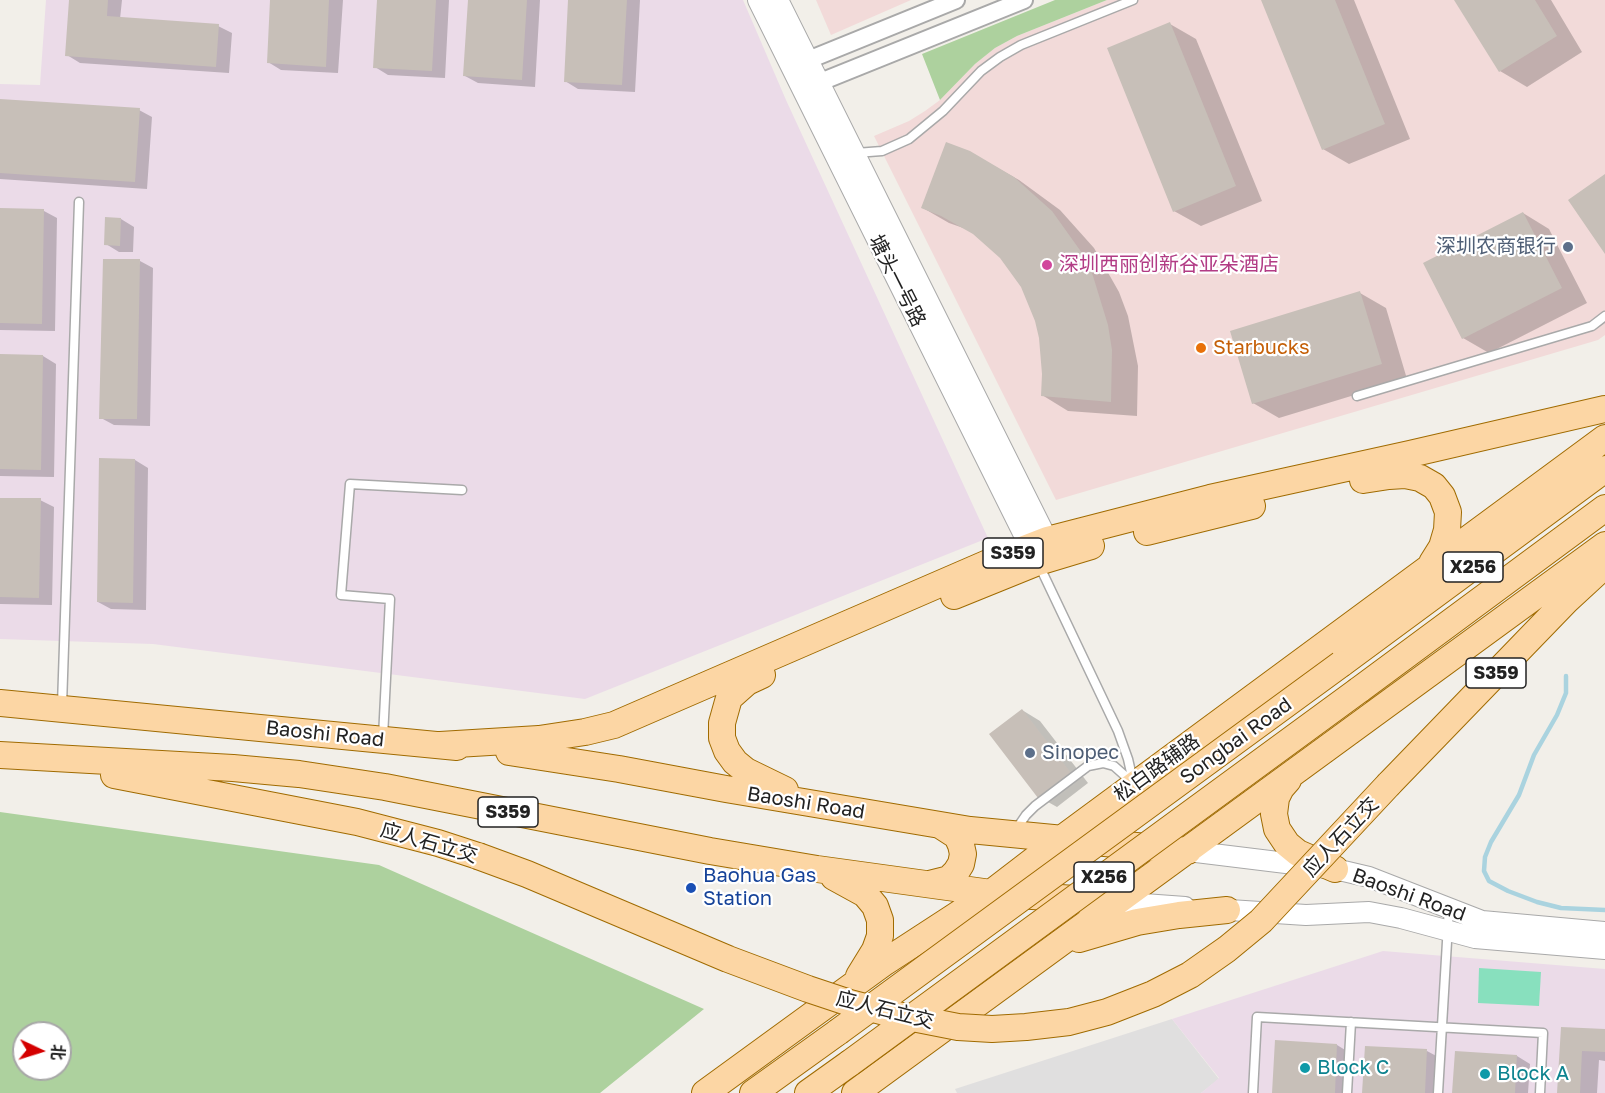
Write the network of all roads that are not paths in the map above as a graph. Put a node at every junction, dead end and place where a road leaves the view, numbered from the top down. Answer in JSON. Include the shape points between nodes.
{"nodes":[{"id":1,"x":758,"y":0,"type":"edge"},
{"id":2,"x":778,"y":0,"type":"edge"},
{"id":3,"x":1024,"y":0,"type":"edge"},
{"id":4,"x":1133,"y":0,"type":"edge"},
{"id":5,"x":953,"y":1,"type":"edge"},
{"id":6,"x":799,"y":63,"type":"junction"},
{"id":7,"x":810,"y":86,"type":"junction"},
{"id":8,"x":853,"y":153,"type":"junction"},
{"id":9,"x":79,"y":202,"type":"dead end"},
{"id":10,"x":1605,"y":316,"type":"edge"},
{"id":11,"x":1357,"y":396,"type":"dead end"},
{"id":12,"x":1605,"y":409,"type":"edge"},
{"id":13,"x":1605,"y":438,"type":"edge"},
{"id":14,"x":1605,"y":469,"type":"edge"},
{"id":15,"x":462,"y":490,"type":"dead end"},
{"id":16,"x":1605,"y":508,"type":"edge"},
{"id":17,"x":1605,"y":545,"type":"edge"},
{"id":18,"x":1042,"y":551,"type":"junction"},
{"id":19,"x":1605,"y":565,"type":"edge"},
{"id":20,"x":1430,"y":567,"type":"junction"},
{"id":21,"x":1246,"y":702,"type":"junction"},
{"id":22,"x":0,"y":703,"type":"edge"},
{"id":23,"x":62,"y":708,"type":"junction"},
{"id":24,"x":382,"y":740,"type":"junction"},
{"id":25,"x":440,"y":745,"type":"junction"},
{"id":26,"x":11,"y":756,"type":"edge"},
{"id":27,"x":1296,"y":772,"type":"junction"},
{"id":28,"x":1134,"y":785,"type":"junction"},
{"id":29,"x":834,"y":807,"type":"junction"},
{"id":30,"x":940,"y":825,"type":"junction"},
{"id":31,"x":1012,"y":835,"type":"junction"},
{"id":32,"x":1060,"y":840,"type":"junction"},
{"id":33,"x":1188,"y":851,"type":"junction"},
{"id":34,"x":817,"y":869,"type":"junction"},
{"id":35,"x":1335,"y":869,"type":"junction"},
{"id":36,"x":929,"y":884,"type":"junction"},
{"id":37,"x":991,"y":893,"type":"junction"},
{"id":38,"x":1116,"y":902,"type":"junction"},
{"id":39,"x":1449,"y":908,"type":"junction"},
{"id":40,"x":1227,"y":910,"type":"junction"},
{"id":41,"x":1447,"y":930,"type":"junction"},
{"id":42,"x":1605,"y":932,"type":"edge"},
{"id":43,"x":1053,"y":949,"type":"junction"},
{"id":44,"x":1605,"y":949,"type":"edge"},
{"id":45,"x":851,"y":987,"type":"junction"},
{"id":46,"x":1351,"y":1022,"type":"junction"},
{"id":47,"x":1442,"y":1027,"type":"junction"},
{"id":48,"x":899,"y":1061,"type":"junction"},
{"id":49,"x":705,"y":1093,"type":"edge"},
{"id":50,"x":753,"y":1093,"type":"edge"},
{"id":51,"x":808,"y":1093,"type":"edge"},
{"id":52,"x":855,"y":1093,"type":"edge"},
{"id":53,"x":1253,"y":1093,"type":"edge"},
{"id":54,"x":1347,"y":1093,"type":"edge"},
{"id":55,"x":1438,"y":1093,"type":"edge"},
{"id":56,"x":1540,"y":1093,"type":"edge"}],
"edges":[{"from":1,"to":6,"type":"street","name":"塘头一号路"},
{"from":2,"to":6,"type":"street","name":"塘头一号路"},
{"from":3,"to":7,"type":"street"},
{"from":4,"to":8,"type":"lane","via":[[1000,57],[943,111],[896,147],[882,152]]},
{"from":5,"to":6,"type":"street"},
{"from":6,"to":7,"type":"street","name":"塘头一号路"},
{"from":7,"to":8,"type":"street","name":"塘头一号路"},
{"from":7,"to":18,"type":"street","name":"塘头一号路"},
{"from":8,"to":18,"type":"street","name":"塘头一号路"},
{"from":9,"to":23,"type":"lane"},
{"from":10,"to":11,"type":"lane","via":[[1592,326]]},
{"from":12,"to":18,"type":"main road","number":"S359","via":[[1210,498]]},
{"from":13,"to":20,"type":"main road","name":"松白路辅路"},
{"from":14,"to":50,"type":"main road","name":"Songbai Road","number":"X256","bridge":true},
{"from":15,"to":24,"type":"lane","via":[[350,484],[341,595],[390,599]]},
{"from":16,"to":51,"type":"main road","name":"Songbai Road","number":"X256","bridge":true},
{"from":17,"to":27,"type":"main road","number":"S359"},
{"from":18,"to":20,"type":"main road","via":[[1372,478],[1405,475],[1434,486],[1448,512],[1442,547]]},
{"from":18,"to":25,"type":"main road","number":"S359","via":[[614,725],[539,739]]},
{"from":18,"to":28,"type":"lane","via":[[1118,731]]},
{"from":18,"to":29,"type":"main road","via":[[756,677],[733,694],[722,723],[725,744],[735,762],[784,790]]},
{"from":19,"to":26,"type":"main road","name":"应人石立交","number":"S359","bridge":true,"via":[[1389,784],[1261,921],[1227,949],[1153,994],[1107,1012],[1026,1028],[958,1027],[850,1003],[737,962],[527,874],[438,843],[357,822]]},
{"from":20,"to":21,"type":"main road","name":"松白路辅路"},
{"from":21,"to":27,"type":"main road","via":[[1233,727],[1236,754],[1244,765],[1268,778]]},
{"from":21,"to":28,"type":"main road","name":"松白路辅路"},
{"from":22,"to":23,"type":"main road","name":"Baoshi Road","number":"S359"},
{"from":23,"to":24,"type":"main road","name":"Baoshi Road","number":"S359"},
{"from":24,"to":25,"type":"main road","name":"Baoshi Road","number":"S359"},
{"from":25,"to":29,"type":"main road","name":"Baoshi Road","number":"S359","via":[[564,760]]},
{"from":26,"to":34,"type":"main road","name":"Baoshi Road","number":"S359","via":[[310,776]]},
{"from":27,"to":33,"type":"main road","number":"S359"},
{"from":27,"to":35,"type":"main road","via":[[1276,798],[1277,829],[1298,853]]},
{"from":28,"to":31,"type":"lane","via":[[1114,766],[1088,766],[1035,806]]},
{"from":28,"to":32,"type":"main road","name":"松白路辅路"},
{"from":29,"to":30,"type":"main road","name":"Baoshi Road","number":"S359"},
{"from":30,"to":31,"type":"main road","name":"Baoshi Road","number":"S359"},
{"from":30,"to":36,"type":"main road","via":[[957,836],[963,854],[961,864],[949,879]]},
{"from":31,"to":32,"type":"main road","name":"Baoshi Road","number":"S359"},
{"from":32,"to":33,"type":"main road","name":"Baoshi Road","number":"S359"},
{"from":32,"to":37,"type":"main road","name":"松白路辅路","number":"X256"},
{"from":33,"to":35,"type":"street","name":"Baoshi Road"},
{"from":33,"to":38,"type":"main road","number":"S359"},
{"from":34,"to":36,"type":"main road","name":"Baoshi Road","number":"S359"},
{"from":34,"to":45,"type":"main road","via":[[865,894],[880,920],[875,950]]},
{"from":35,"to":39,"type":"street","name":"Baoshi Road","via":[[1369,877]]},
{"from":36,"to":37,"type":"main road","name":"Baoshi Road","number":"S359"},
{"from":37,"to":38,"type":"main road","name":"Baoshi Road","number":"S359"},
{"from":37,"to":45,"type":"main road","name":"松白路辅路","number":"X256"},
{"from":38,"to":40,"type":"street","name":"Baoshi Road"},
{"from":38,"to":43,"type":"main road","number":"X256"},
{"from":39,"to":41,"type":"lane"},
{"from":39,"to":42,"type":"street","name":"Baoshi Road","via":[[1482,921]]},
{"from":40,"to":41,"type":"street","name":"Baoshi Road","via":[[1306,915],[1369,912]]},
{"from":40,"to":43,"type":"main road","via":[[1137,922]]},
{"from":41,"to":44,"type":"street","name":"Baoshi Road","via":[[1475,938]]},
{"from":41,"to":47,"type":"lane"},
{"from":43,"to":48,"type":"main road","number":"X256"},
{"from":45,"to":48,"type":"main road","via":[[866,982],[894,986],[914,1006],[917,1034]]},
{"from":45,"to":49,"type":"main road","name":"松白路辅路","number":"X256"},
{"from":46,"to":47,"type":"lane"},
{"from":46,"to":53,"type":"lane","via":[[1257,1017]]},
{"from":46,"to":54,"type":"lane"},
{"from":47,"to":55,"type":"lane"},
{"from":47,"to":56,"type":"lane","via":[[1543,1033]]},
{"from":48,"to":52,"type":"main road","number":"X256"}]}
